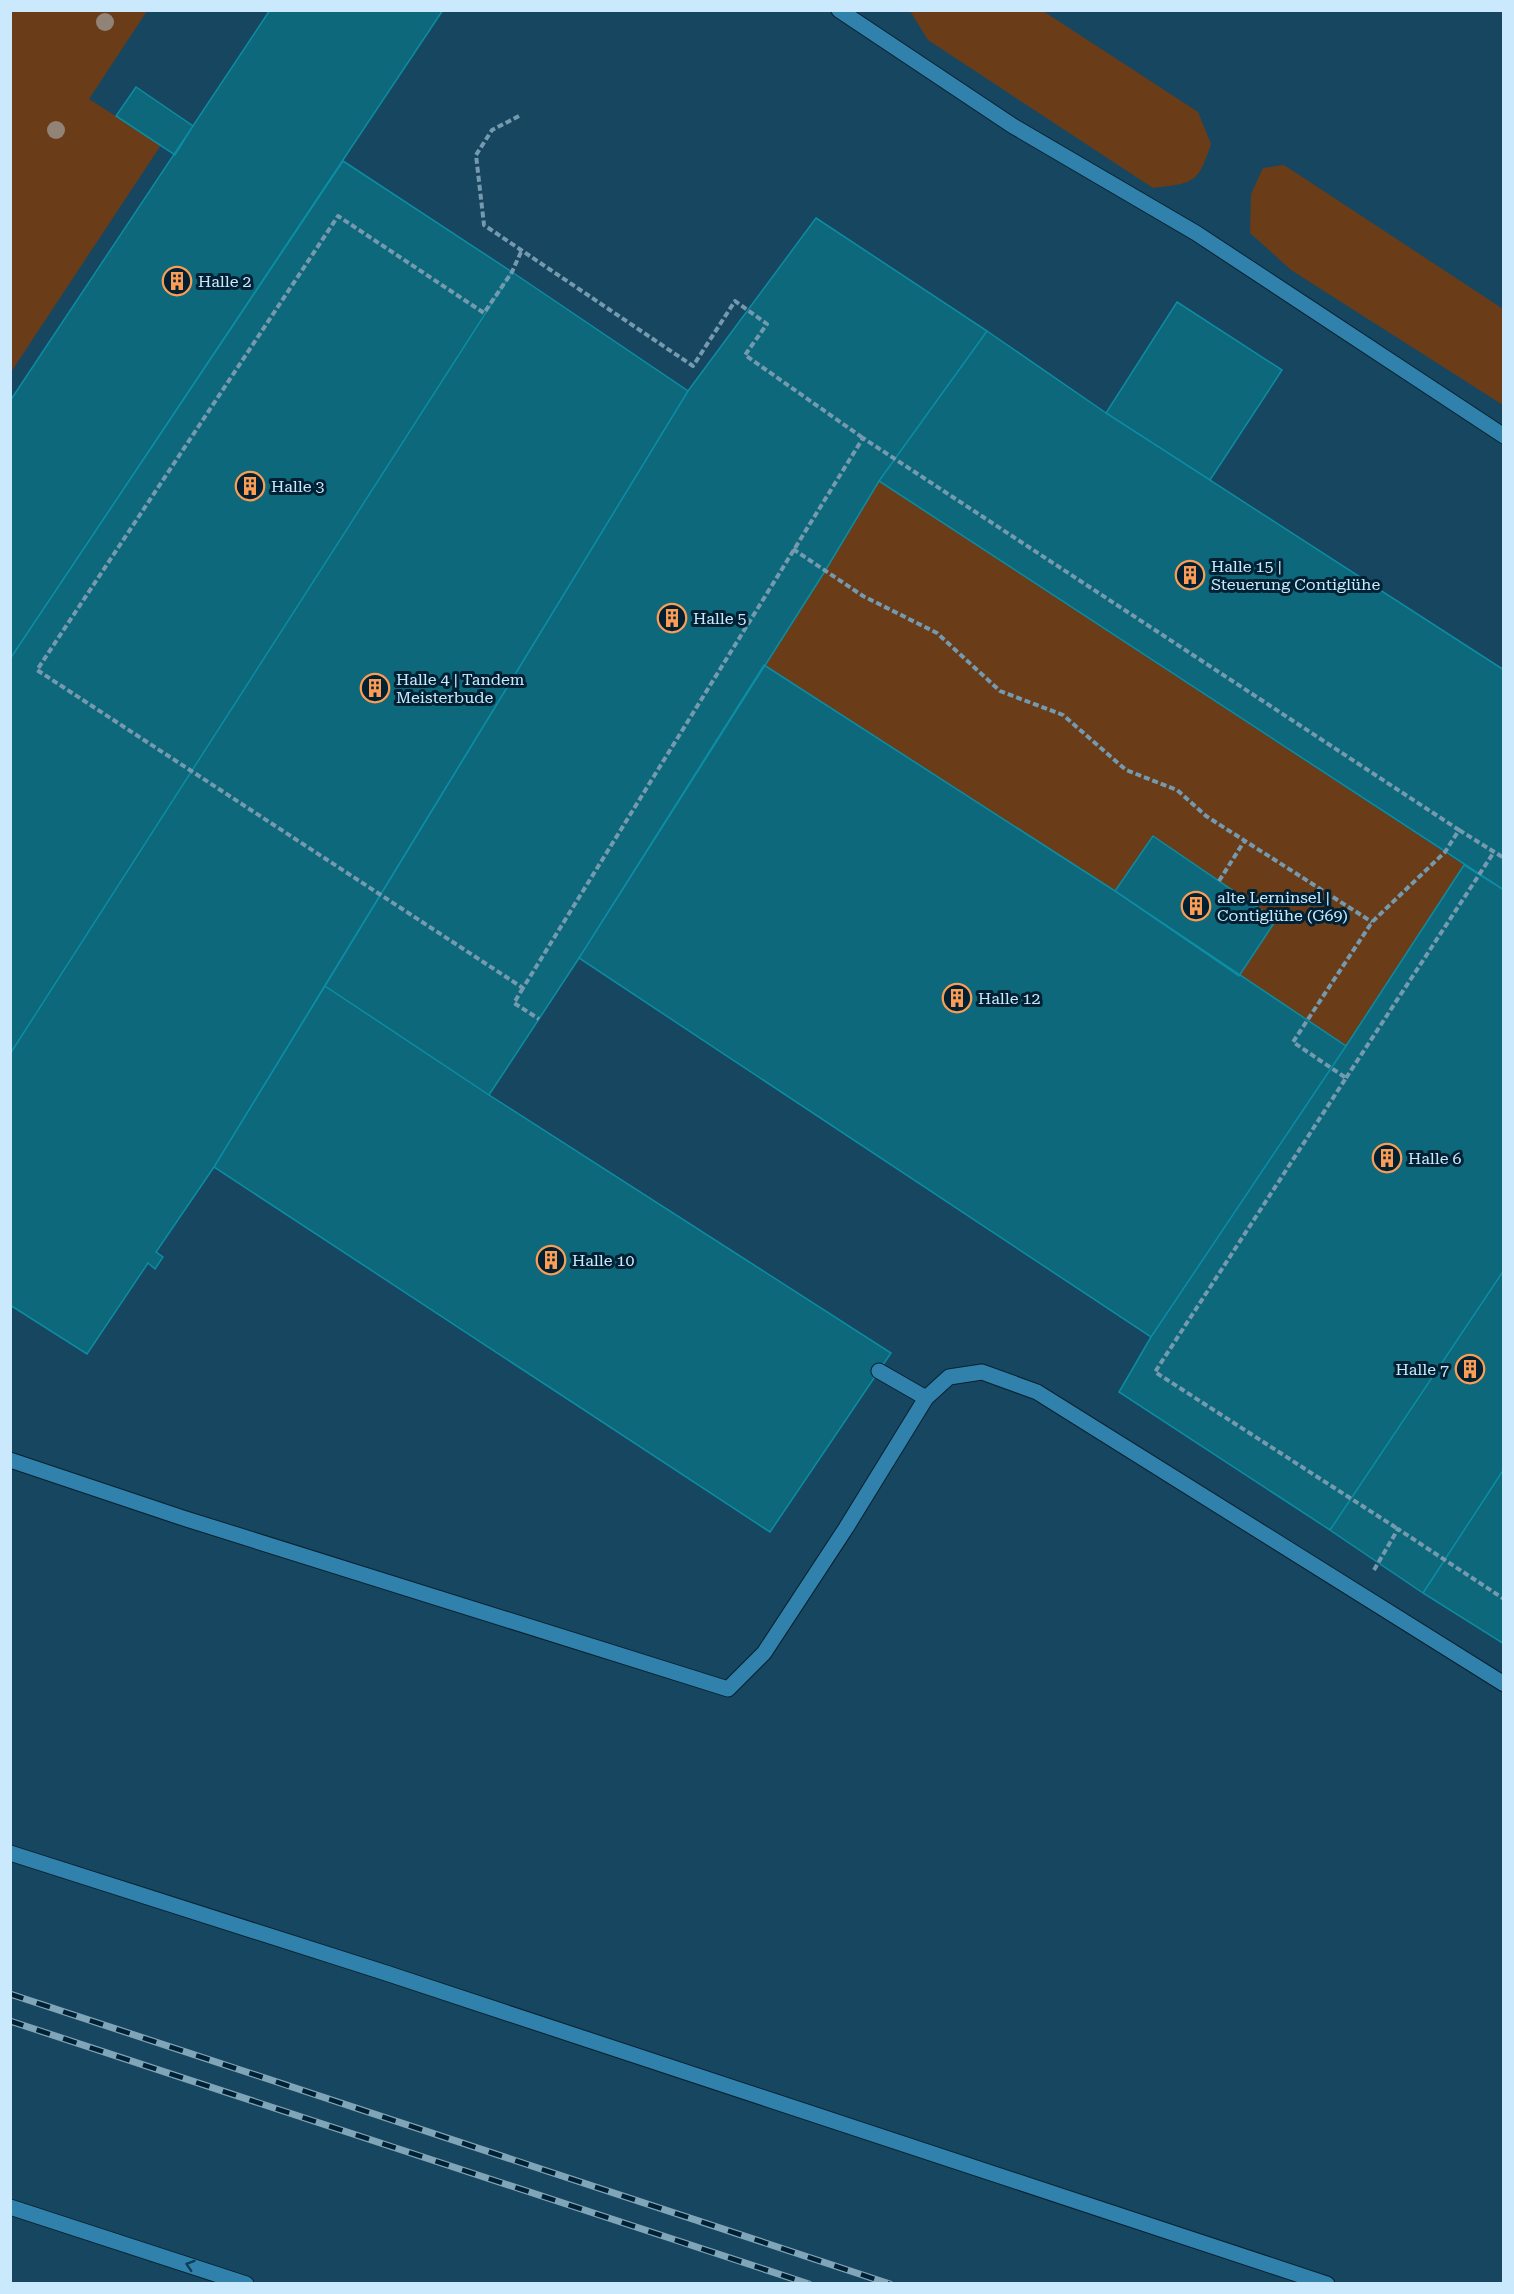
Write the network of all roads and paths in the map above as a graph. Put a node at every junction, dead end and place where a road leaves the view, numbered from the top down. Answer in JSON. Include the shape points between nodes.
{"nodes":[{"id":1,"x":839,"y":10,"type":"edge"},
{"id":2,"x":519,"y":116,"type":"dead end"},
{"id":3,"x":521,"y":252,"type":"junction"},
{"id":4,"x":1503,"y":436,"type":"edge"},
{"id":5,"x":863,"y":438,"type":"junction"},
{"id":6,"x":794,"y":549,"type":"junction"},
{"id":7,"x":1459,"y":830,"type":"junction"},
{"id":8,"x":1245,"y":840,"type":"junction"},
{"id":9,"x":1494,"y":852,"type":"junction"},
{"id":10,"x":1503,"y":858,"type":"edge"},
{"id":11,"x":1219,"y":881,"type":"dead end"},
{"id":12,"x":1372,"y":922,"type":"junction"},
{"id":13,"x":523,"y":988,"type":"junction"},
{"id":14,"x":539,"y":1018,"type":"dead end"},
{"id":15,"x":1346,"y":1078,"type":"junction"},
{"id":16,"x":879,"y":1371,"type":"dead end"},
{"id":17,"x":926,"y":1398,"type":"junction"},
{"id":18,"x":10,"y":1460,"type":"edge"},
{"id":19,"x":1398,"y":1529,"type":"junction"},
{"id":20,"x":1379,"y":1563,"type":"dead end"},
{"id":21,"x":1503,"y":1599,"type":"edge"},
{"id":22,"x":1503,"y":1684,"type":"edge"},
{"id":23,"x":10,"y":1853,"type":"edge"},
{"id":24,"x":10,"y":2207,"type":"edge"},
{"id":25,"x":246,"y":2283,"type":"edge"},
{"id":26,"x":1327,"y":2283,"type":"edge"}],
"edges":[{"from":1,"to":4,"type":"lane","via":[[1013,126],[1196,233]]},
{"from":2,"to":3,"type":"path","via":[[492,130],[476,155],[484,225]]},
{"from":3,"to":5,"type":"path","via":[[693,366],[735,301],[767,324],[745,355]]},
{"from":3,"to":13,"type":"path","via":[[484,313],[338,216],[37,670]]},
{"from":5,"to":6,"type":"path"},
{"from":5,"to":7,"type":"path"},
{"from":6,"to":8,"type":"path","via":[[863,596],[937,633],[1000,691],[1063,715],[1126,770],[1177,790],[1206,816]]},
{"from":6,"to":13,"type":"path"},
{"from":7,"to":9,"type":"path"},
{"from":7,"to":12,"type":"path","via":[[1444,852]]},
{"from":8,"to":11,"type":"path"},
{"from":8,"to":12,"type":"path"},
{"from":9,"to":10,"type":"path"},
{"from":9,"to":15,"type":"path"},
{"from":12,"to":15,"type":"path","via":[[1293,1042]]},
{"from":13,"to":14,"type":"path","via":[[514,1003]]},
{"from":15,"to":19,"type":"path","via":[[1155,1372]]},
{"from":16,"to":17,"type":"lane"},
{"from":17,"to":18,"type":"lane","via":[[764,1653],[728,1689]]},
{"from":17,"to":22,"type":"lane","via":[[949,1377],[982,1371],[1037,1392]]},
{"from":19,"to":20,"type":"path"},
{"from":19,"to":21,"type":"path"},
{"from":23,"to":26,"type":"lane"},
{"from":25,"to":24,"type":"lane","one_way":true}]}
